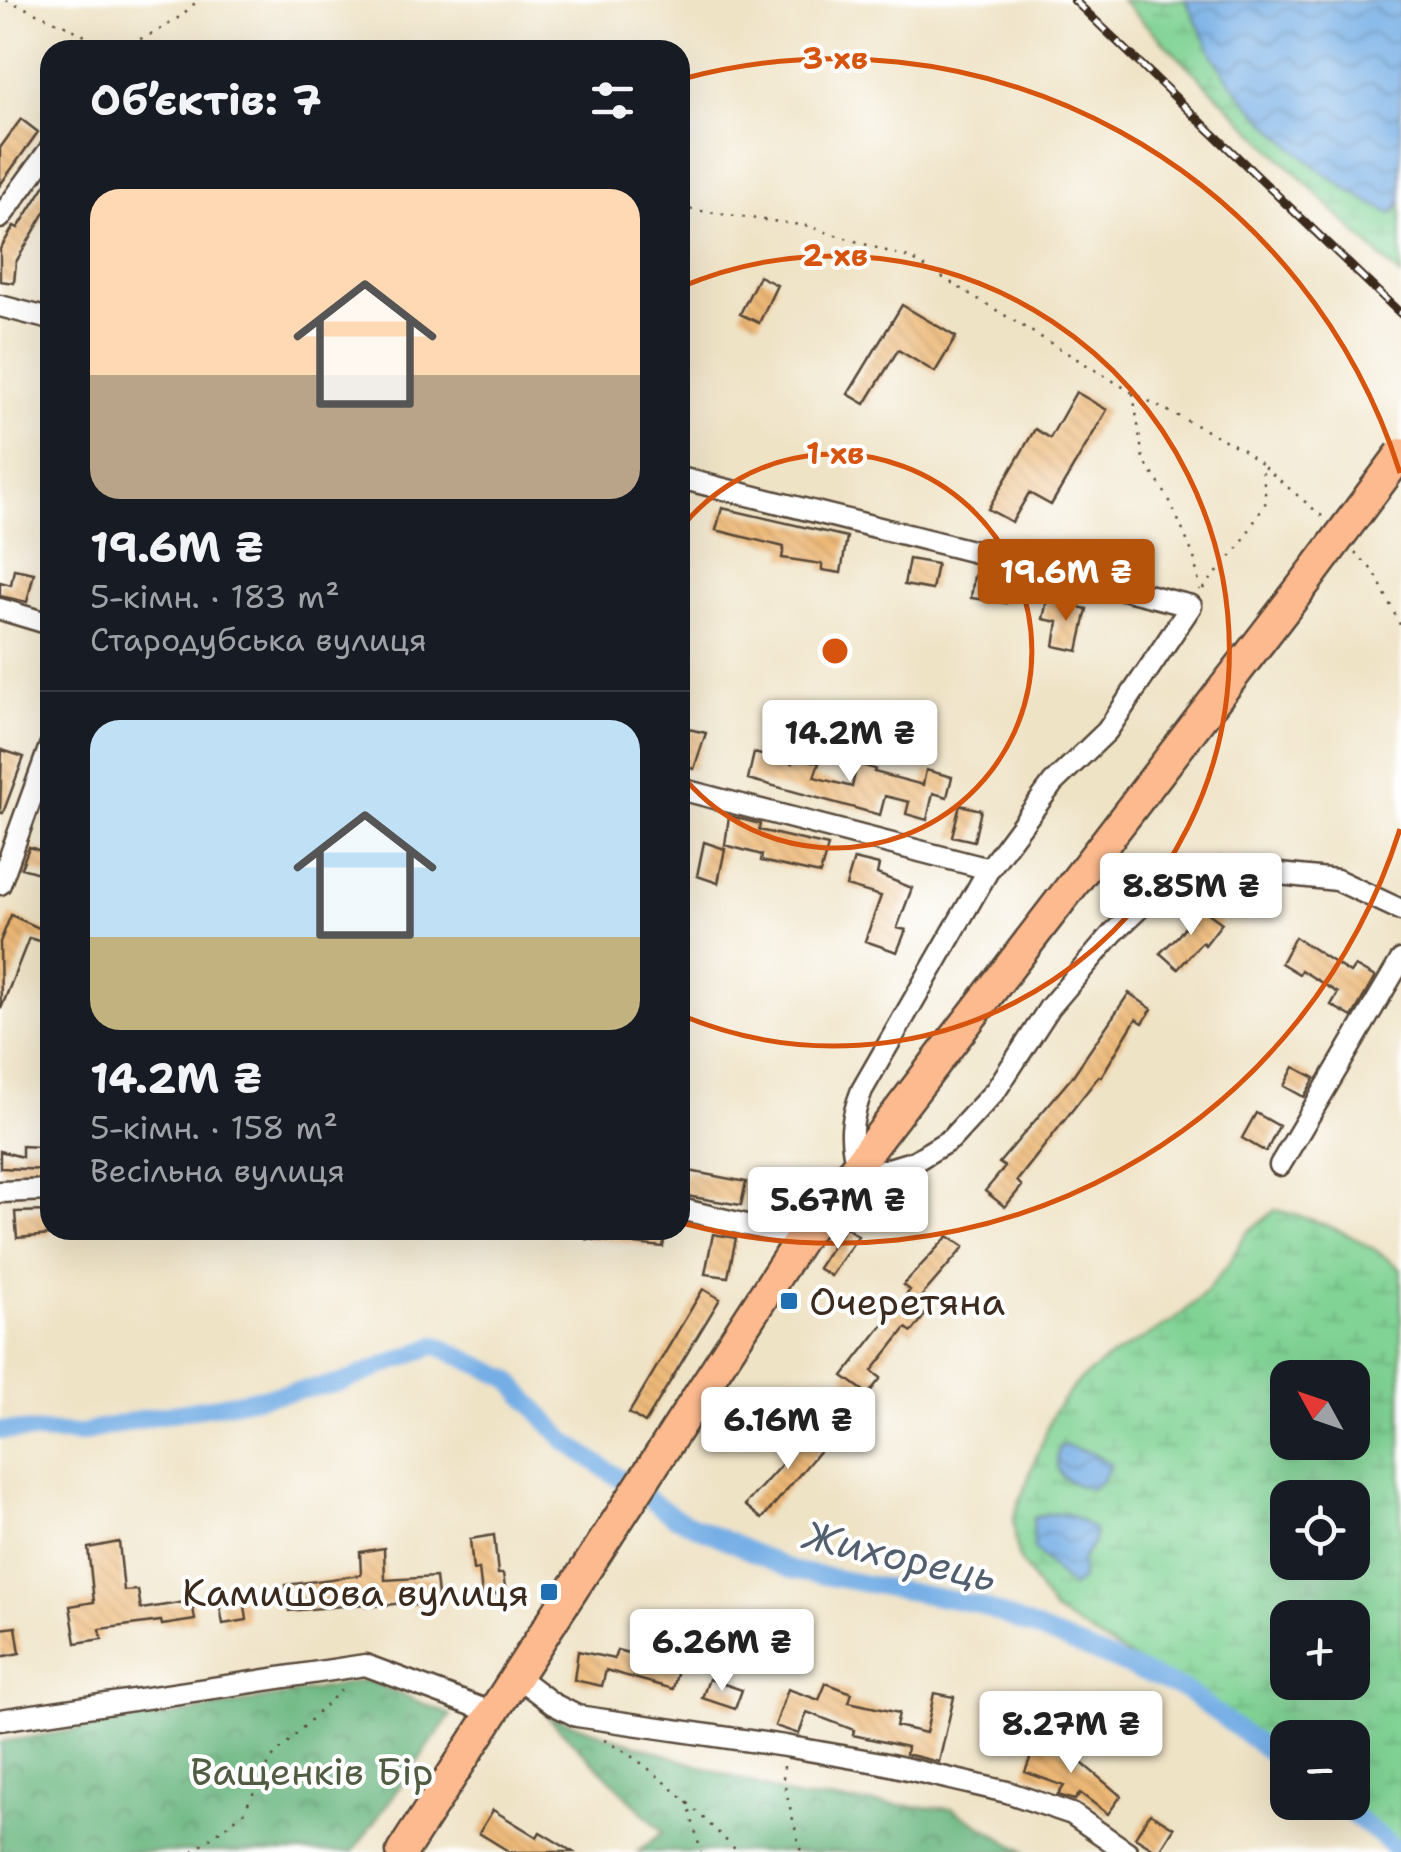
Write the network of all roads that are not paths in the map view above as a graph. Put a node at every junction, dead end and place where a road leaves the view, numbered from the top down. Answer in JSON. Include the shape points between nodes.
{"nodes":[{"id":1,"x":40,"y":163,"type":"edge"},
{"id":2,"x":0,"y":218,"type":"edge"},
{"id":3,"x":0,"y":306,"type":"edge"},
{"id":4,"x":40,"y":316,"type":"edge"},
{"id":5,"x":1401,"y":454,"type":"edge"},
{"id":6,"x":690,"y":480,"type":"edge"},
{"id":7,"x":0,"y":609,"type":"edge"},
{"id":8,"x":40,"y":621,"type":"edge"},
{"id":9,"x":40,"y":774,"type":"edge"},
{"id":10,"x":690,"y":792,"type":"edge"},
{"id":11,"x":989,"y":869,"type":"junction"},
{"id":12,"x":0,"y":884,"type":"edge"},
{"id":13,"x":1401,"y":910,"type":"edge"},
{"id":14,"x":1401,"y":960,"type":"edge"},
{"id":15,"x":1280,"y":1165,"type":"dead end"},
{"id":16,"x":858,"y":1168,"type":"junction"},
{"id":17,"x":40,"y":1190,"type":"edge"},
{"id":18,"x":0,"y":1192,"type":"edge"},
{"id":19,"x":690,"y":1211,"type":"edge"},
{"id":20,"x":802,"y":1238,"type":"junction"},
{"id":21,"x":516,"y":1676,"type":"junction"},
{"id":22,"x":490,"y":1712,"type":"junction"},
{"id":23,"x":0,"y":1720,"type":"edge"},
{"id":24,"x":402,"y":1852,"type":"edge"},
{"id":25,"x":1127,"y":1852,"type":"edge"}],
"edges":[{"from":1,"to":2,"type":"street"},
{"from":3,"to":4,"type":"street"},
{"from":5,"to":16,"type":"highway","bridge":true},
{"from":6,"to":11,"type":"street","via":[[1196,599],[1106,731],[1052,783]]},
{"from":7,"to":8,"type":"street"},
{"from":9,"to":12,"type":"street"},
{"from":10,"to":11,"type":"street"},
{"from":11,"to":16,"type":"street","via":[[862,1090],[850,1145]]},
{"from":13,"to":16,"type":"street","via":[[1337,880],[1222,868],[1170,879],[1112,932],[1050,1007],[996,1090],[951,1139],[915,1161],[879,1172]]},
{"from":14,"to":15,"type":"street"},
{"from":16,"to":20,"type":"highway"},
{"from":17,"to":18,"type":"street"},
{"from":19,"to":20,"type":"street"},
{"from":20,"to":21,"type":"highway"},
{"from":21,"to":22,"type":"highway"},
{"from":21,"to":25,"type":"street","via":[[576,1716],[786,1746],[1007,1792],[1072,1814]]},
{"from":22,"to":23,"type":"street","via":[[365,1664]]},
{"from":22,"to":24,"type":"highway"}]}
